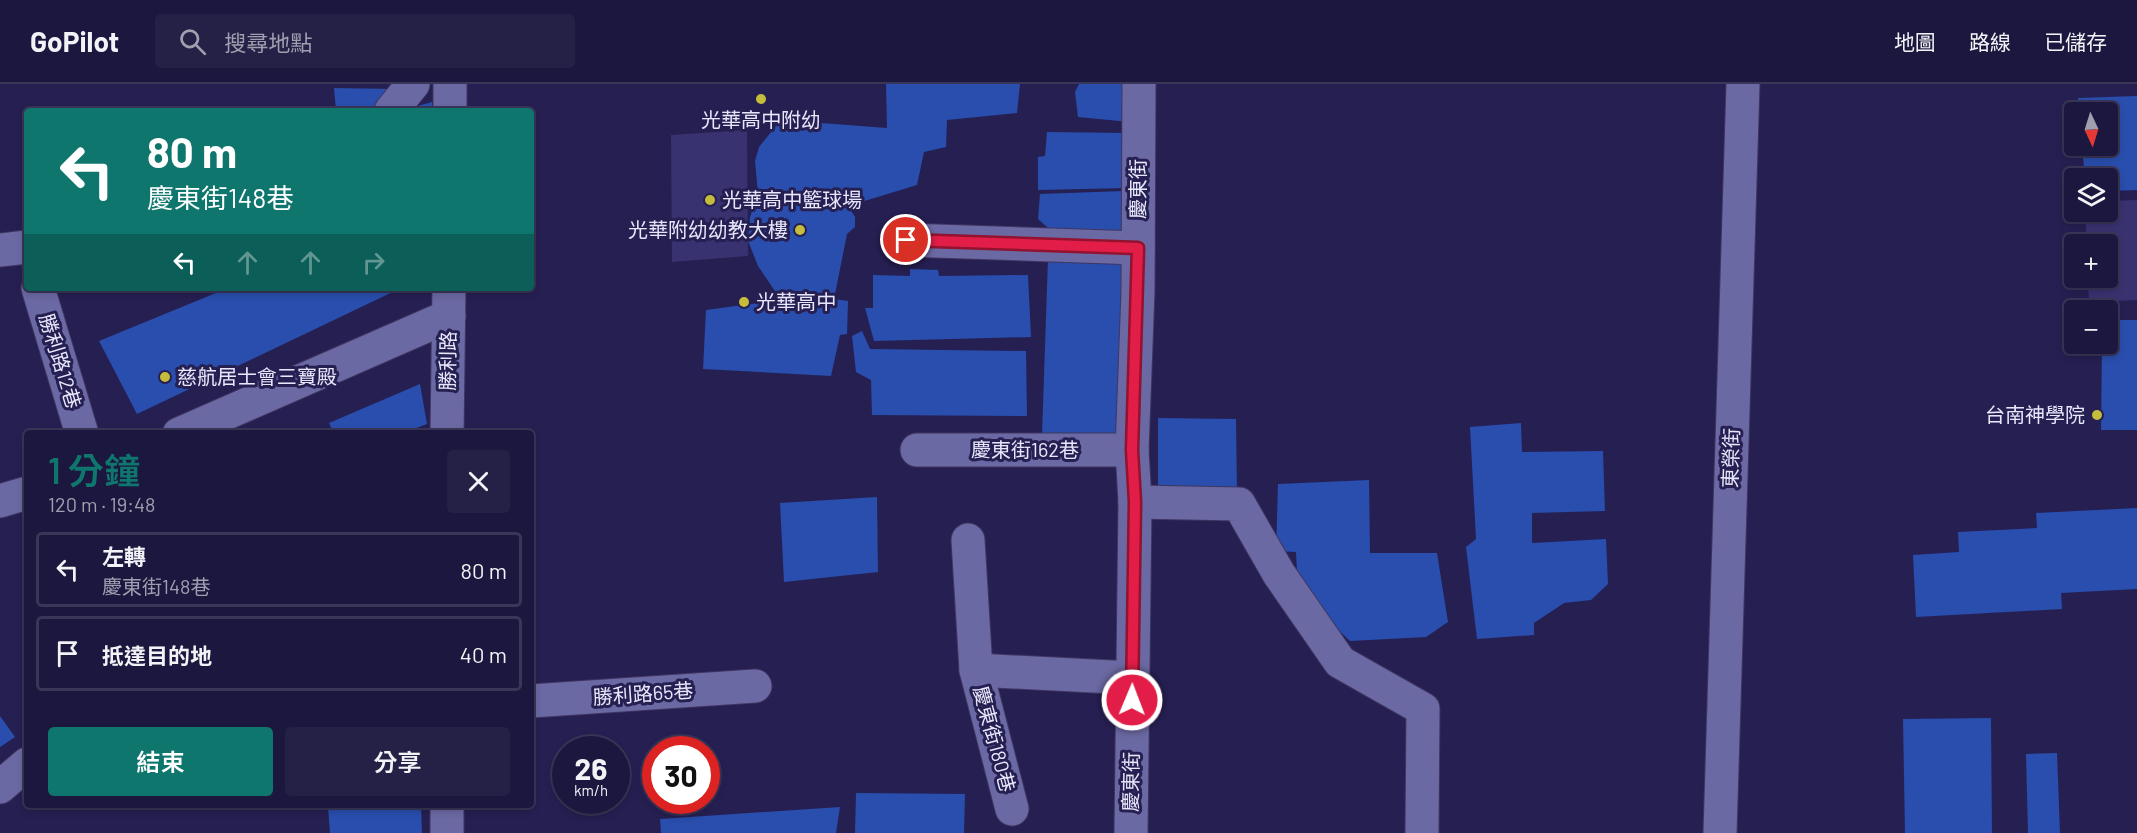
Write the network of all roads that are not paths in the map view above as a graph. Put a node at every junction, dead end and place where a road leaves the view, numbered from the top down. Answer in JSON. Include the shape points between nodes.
{"nodes":[{"id":1,"x":413,"y":84,"type":"edge"},
{"id":2,"x":450,"y":84,"type":"edge"},
{"id":3,"x":1139,"y":84,"type":"edge"},
{"id":4,"x":1743,"y":84,"type":"edge"},
{"id":5,"x":393,"y":108,"type":"edge"},
{"id":6,"x":450,"y":108,"type":"edge"},
{"id":7,"x":906,"y":240,"type":"dead end"},
{"id":8,"x":1138,"y":248,"type":"junction"},
{"id":9,"x":39,"y":291,"type":"edge"},
{"id":10,"x":449,"y":302,"type":"edge"},
{"id":11,"x":81,"y":430,"type":"edge"},
{"id":12,"x":187,"y":430,"type":"edge"},
{"id":13,"x":447,"y":430,"type":"edge"},
{"id":14,"x":917,"y":450,"type":"dead end"},
{"id":15,"x":1132,"y":450,"type":"junction"},
{"id":16,"x":24,"y":494,"type":"edge"},
{"id":17,"x":0,"y":501,"type":"edge"},
{"id":18,"x":1135,"y":502,"type":"junction"},
{"id":19,"x":968,"y":540,"type":"dead end"},
{"id":20,"x":976,"y":670,"type":"junction"},
{"id":21,"x":1132,"y":678,"type":"junction"},
{"id":22,"x":755,"y":686,"type":"dead end"},
{"id":23,"x":534,"y":701,"type":"edge"},
{"id":24,"x":24,"y":767,"type":"edge"},
{"id":25,"x":0,"y":787,"type":"edge"},
{"id":26,"x":447,"y":808,"type":"edge"},
{"id":27,"x":1012,"y":809,"type":"dead end"},
{"id":28,"x":447,"y":833,"type":"edge"},
{"id":29,"x":1131,"y":833,"type":"edge"},
{"id":30,"x":1422,"y":833,"type":"edge"},
{"id":31,"x":1720,"y":833,"type":"edge"}],
"edges":[{"from":1,"to":5,"type":"street"},
{"from":2,"to":6,"type":"street"},
{"from":3,"to":8,"type":"street","name":"慶東街"},
{"from":4,"to":31,"type":"street","name":"東榮街"},
{"from":7,"to":8,"type":"street"},
{"from":8,"to":15,"type":"street","name":"慶東街"},
{"from":9,"to":11,"type":"street","name":"勝利路12巷"},
{"from":10,"to":12,"type":"street"},
{"from":10,"to":13,"type":"street","name":"勝利路"},
{"from":14,"to":15,"type":"street","name":"慶東街162巷"},
{"from":15,"to":18,"type":"street","name":"慶東街"},
{"from":16,"to":17,"type":"street"},
{"from":18,"to":21,"type":"street","name":"慶東街"},
{"from":18,"to":30,"type":"street","via":[[1239,504],[1279,574],[1340,662],[1423,710]]},
{"from":19,"to":20,"type":"street","name":"慶東街180巷"},
{"from":20,"to":21,"type":"street","name":"慶東街180巷"},
{"from":20,"to":27,"type":"street","name":"慶東街180巷"},
{"from":21,"to":29,"type":"street","name":"慶東街"},
{"from":22,"to":23,"type":"street","name":"勝利路65巷"},
{"from":24,"to":25,"type":"street"},
{"from":26,"to":28,"type":"street"}]}
